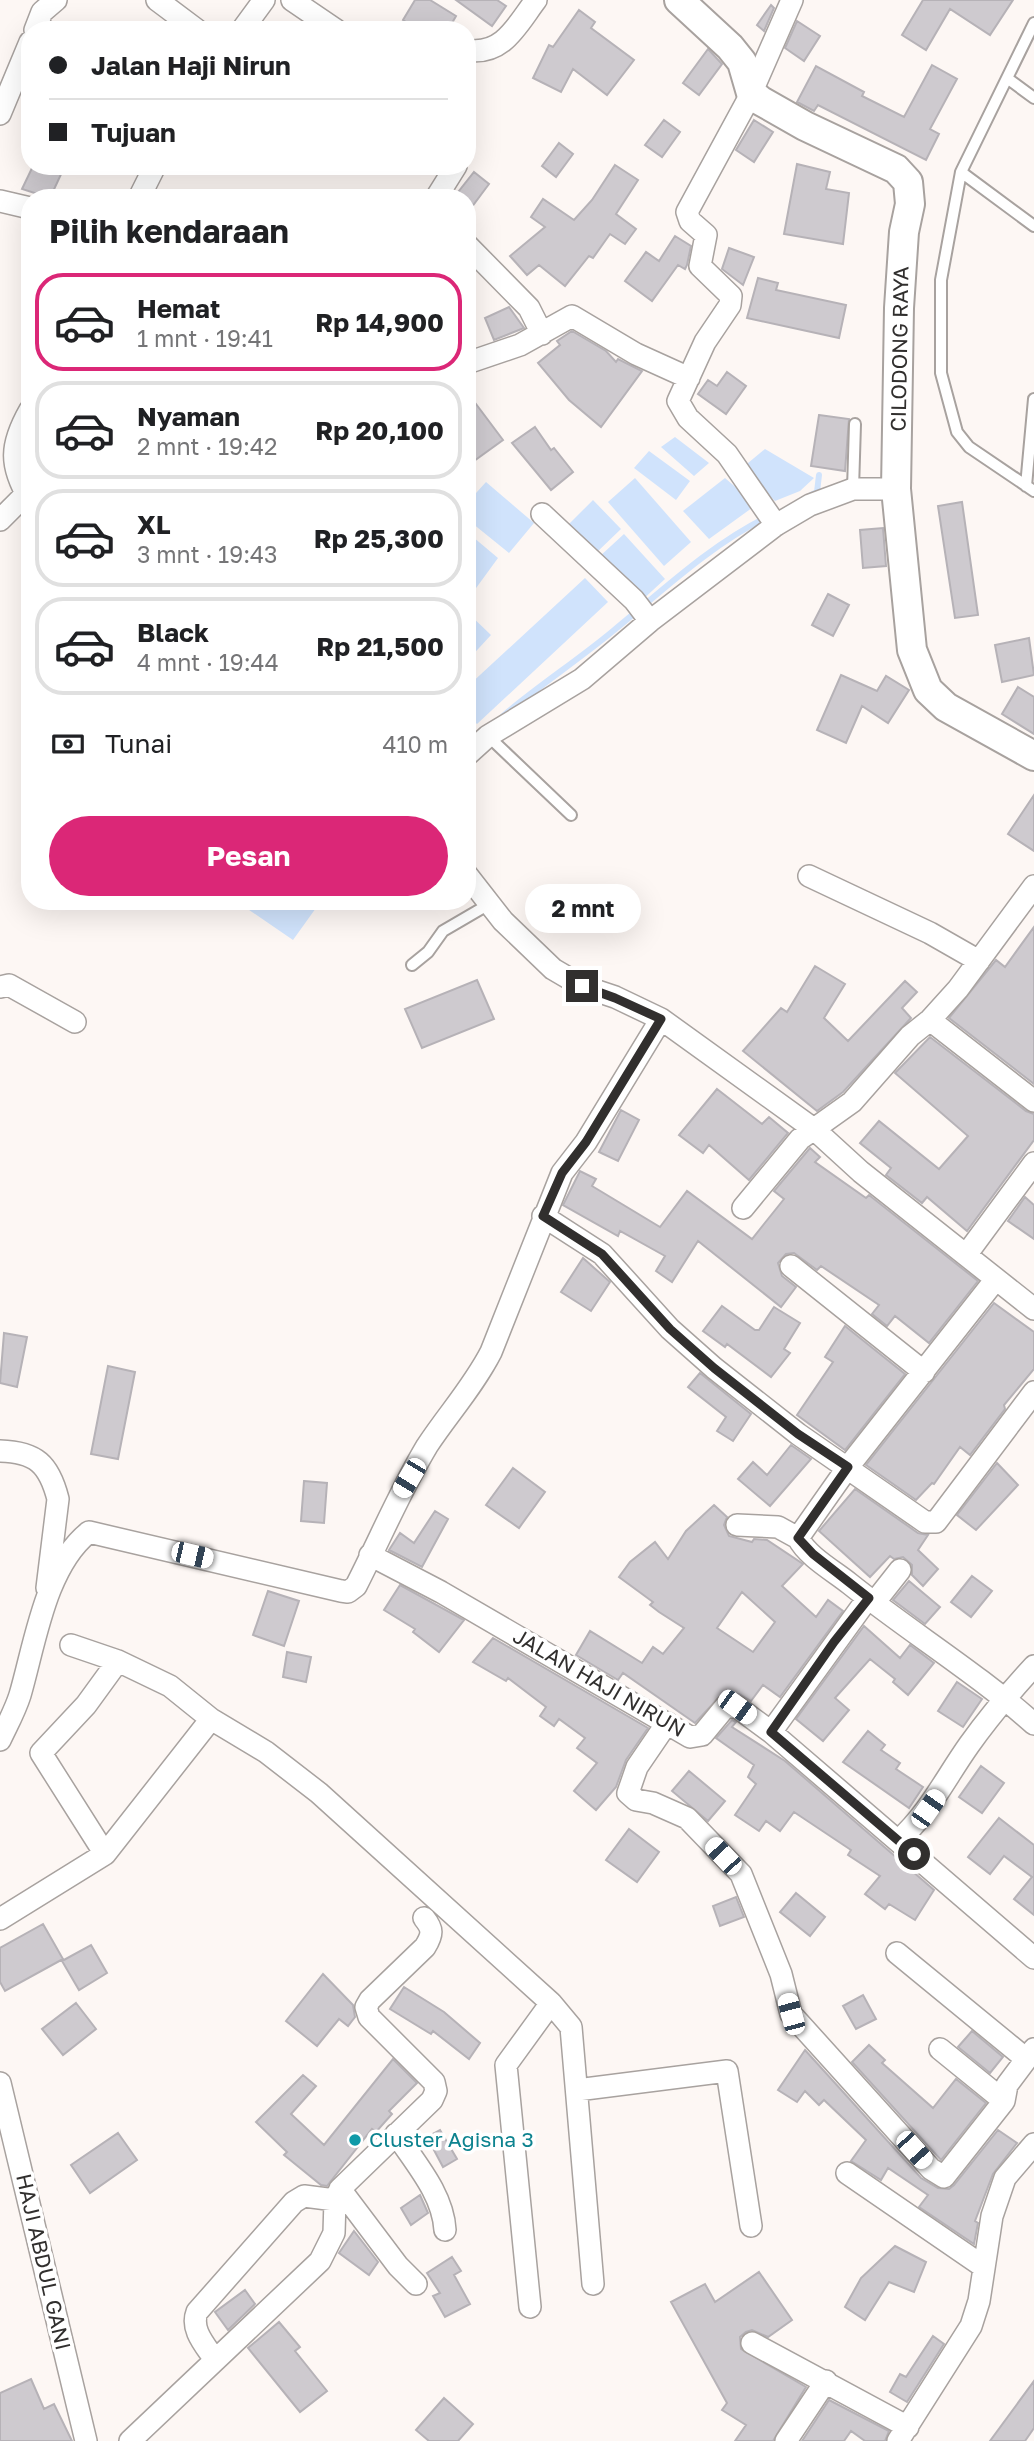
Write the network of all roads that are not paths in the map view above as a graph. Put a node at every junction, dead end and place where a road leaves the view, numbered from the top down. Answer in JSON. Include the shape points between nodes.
{"nodes":[{"id":1,"x":55,"y":0,"type":"edge"},
{"id":2,"x":157,"y":0,"type":"edge"},
{"id":3,"x":264,"y":0,"type":"edge"},
{"id":4,"x":292,"y":0,"type":"edge"},
{"id":5,"x":536,"y":0,"type":"edge"},
{"id":6,"x":679,"y":0,"type":"edge"},
{"id":7,"x":792,"y":0,"type":"edge"},
{"id":8,"x":38,"y":21,"type":"edge"},
{"id":9,"x":185,"y":21,"type":"edge"},
{"id":10,"x":249,"y":21,"type":"edge"},
{"id":11,"x":323,"y":21,"type":"edge"},
{"id":12,"x":1034,"y":23,"type":"edge"},
{"id":13,"x":21,"y":51,"type":"edge"},
{"id":14,"x":476,"y":51,"type":"edge"},
{"id":15,"x":9,"y":64,"type":"edge"},
{"id":16,"x":1006,"y":78,"type":"junction"},
{"id":17,"x":751,"y":93,"type":"junction"},
{"id":18,"x":1034,"y":99,"type":"edge"},
{"id":19,"x":0,"y":114,"type":"edge"},
{"id":20,"x":961,"y":172,"type":"junction"},
{"id":21,"x":0,"y":201,"type":"edge"},
{"id":22,"x":21,"y":206,"type":"edge"},
{"id":23,"x":1034,"y":226,"type":"edge"},
{"id":24,"x":476,"y":254,"type":"edge"},
{"id":25,"x":542,"y":334,"type":"junction"},
{"id":26,"x":476,"y":360,"type":"edge"},
{"id":27,"x":689,"y":378,"type":"junction"},
{"id":28,"x":1034,"y":400,"type":"edge"},
{"id":29,"x":855,"y":424,"type":"dead end"},
{"id":30,"x":21,"y":426,"type":"edge"},
{"id":31,"x":21,"y":481,"type":"edge"},
{"id":32,"x":853,"y":489,"type":"junction"},
{"id":33,"x":896,"y":489,"type":"junction"},
{"id":34,"x":1030,"y":489,"type":"edge"},
{"id":35,"x":21,"y":503,"type":"edge"},
{"id":36,"x":542,"y":514,"type":"dead end"},
{"id":37,"x":771,"y":518,"type":"junction"},
{"id":38,"x":0,"y":520,"type":"edge"},
{"id":39,"x":644,"y":613,"type":"junction"},
{"id":40,"x":488,"y":736,"type":"junction"},
{"id":41,"x":476,"y":747,"type":"edge"},
{"id":42,"x":1034,"y":756,"type":"edge"},
{"id":43,"x":571,"y":815,"type":"dead end"},
{"id":44,"x":809,"y":876,"type":"dead end"},
{"id":45,"x":476,"y":886,"type":"edge"},
{"id":46,"x":1034,"y":886,"type":"edge"},
{"id":47,"x":491,"y":903,"type":"junction"},
{"id":48,"x":979,"y":961,"type":"junction"},
{"id":49,"x":412,"y":965,"type":"dead end"},
{"id":50,"x":0,"y":987,"type":"edge"},
{"id":51,"x":661,"y":1019,"type":"junction"},
{"id":52,"x":930,"y":1020,"type":"junction"},
{"id":53,"x":75,"y":1022,"type":"dead end"},
{"id":54,"x":1034,"y":1101,"type":"edge"},
{"id":55,"x":815,"y":1130,"type":"junction"},
{"id":56,"x":1034,"y":1163,"type":"edge"},
{"id":57,"x":743,"y":1208,"type":"dead end"},
{"id":58,"x":543,"y":1216,"type":"junction"},
{"id":59,"x":966,"y":1255,"type":"junction"},
{"id":60,"x":792,"y":1266,"type":"dead end"},
{"id":61,"x":996,"y":1279,"type":"junction"},
{"id":62,"x":1034,"y":1309,"type":"edge"},
{"id":63,"x":924,"y":1372,"type":"junction"},
{"id":64,"x":1034,"y":1392,"type":"edge"},
{"id":65,"x":0,"y":1451,"type":"edge"},
{"id":66,"x":848,"y":1467,"type":"junction"},
{"id":67,"x":737,"y":1525,"type":"dead end"},
{"id":68,"x":798,"y":1538,"type":"junction"},
{"id":69,"x":370,"y":1555,"type":"junction"},
{"id":70,"x":900,"y":1570,"type":"dead end"},
{"id":71,"x":47,"y":1597,"type":"junction"},
{"id":72,"x":871,"y":1601,"type":"junction"},
{"id":73,"x":71,"y":1645,"type":"dead end"},
{"id":74,"x":118,"y":1661,"type":"junction"},
{"id":75,"x":1034,"y":1666,"type":"edge"},
{"id":76,"x":1005,"y":1698,"type":"junction"},
{"id":77,"x":211,"y":1719,"type":"junction"},
{"id":78,"x":667,"y":1723,"type":"junction"},
{"id":79,"x":1034,"y":1724,"type":"edge"},
{"id":80,"x":771,"y":1732,"type":"junction"},
{"id":81,"x":0,"y":1740,"type":"edge"},
{"id":82,"x":898,"y":1841,"type":"junction"},
{"id":83,"x":105,"y":1854,"type":"junction"},
{"id":84,"x":424,"y":1918,"type":"dead end"},
{"id":85,"x":0,"y":1919,"type":"edge"},
{"id":86,"x":897,"y":1953,"type":"dead end"},
{"id":87,"x":1034,"y":1958,"type":"edge"},
{"id":88,"x":551,"y":2003,"type":"junction"},
{"id":89,"x":940,"y":2049,"type":"dead end"},
{"id":90,"x":1030,"y":2053,"type":"edge"},
{"id":91,"x":0,"y":2083,"type":"edge"},
{"id":92,"x":577,"y":2090,"type":"junction"},
{"id":93,"x":1004,"y":2101,"type":"junction"},
{"id":94,"x":396,"y":2134,"type":"junction"},
{"id":95,"x":1034,"y":2144,"type":"edge"},
{"id":96,"x":847,"y":2173,"type":"dead end"},
{"id":97,"x":337,"y":2194,"type":"junction"},
{"id":98,"x":751,"y":2226,"type":"dead end"},
{"id":99,"x":444,"y":2230,"type":"dead end"},
{"id":100,"x":984,"y":2267,"type":"junction"},
{"id":101,"x":416,"y":2284,"type":"dead end"},
{"id":102,"x":593,"y":2284,"type":"dead end"},
{"id":103,"x":530,"y":2306,"type":"dead end"},
{"id":104,"x":752,"y":2343,"type":"dead end"},
{"id":105,"x":215,"y":2360,"type":"junction"},
{"id":106,"x":826,"y":2381,"type":"junction"},
{"id":107,"x":903,"y":2434,"type":"edge"},
{"id":108,"x":86,"y":2441,"type":"edge"},
{"id":109,"x":130,"y":2441,"type":"edge"},
{"id":110,"x":786,"y":2441,"type":"edge"}],
"edges":[{"from":1,"to":8,"type":"street"},
{"from":2,"to":9,"type":"street"},
{"from":3,"to":10,"type":"street"},
{"from":4,"to":11,"type":"street"},
{"from":5,"to":14,"type":"street","via":[[502,44]]},
{"from":6,"to":17,"type":"street","via":[[730,47],[741,62]]},
{"from":7,"to":17,"type":"street"},
{"from":12,"to":16,"type":"lane"},
{"from":13,"to":15,"type":"street"},
{"from":15,"to":19,"type":"street"},
{"from":16,"to":18,"type":"lane"},
{"from":16,"to":20,"type":"lane"},
{"from":17,"to":27,"type":"street","via":[[687,212],[706,235],[699,266],[731,296]]},
{"from":17,"to":33,"type":"street","name":"CILODONG RAYA","via":[[773,110],[896,169],[908,182],[910,204],[899,308]]},
{"from":20,"to":23,"type":"lane"},
{"from":20,"to":34,"type":"lane","via":[[941,280],[941,373],[957,432],[983,459]]},
{"from":21,"to":22,"type":"street"},
{"from":24,"to":25,"type":"street","via":[[529,308]]},
{"from":25,"to":26,"type":"street"},
{"from":25,"to":27,"type":"street","via":[[572,316],[636,354]]},
{"from":27,"to":37,"type":"street","via":[[678,401],[688,418],[727,454]]},
{"from":28,"to":34,"type":"lane"},
{"from":29,"to":32,"type":"lane"},
{"from":30,"to":31,"type":"street","via":[[12,460]]},
{"from":32,"to":33,"type":"street"},
{"from":32,"to":37,"type":"street"},
{"from":33,"to":42,"type":"street","name":"CILODONG RAYA","via":[[918,673],[946,707]]},
{"from":35,"to":38,"type":"street"},
{"from":36,"to":39,"type":"street"},
{"from":37,"to":39,"type":"street"},
{"from":39,"to":40,"type":"street","via":[[582,679]]},
{"from":40,"to":41,"type":"street"},
{"from":40,"to":43,"type":"lane"},
{"from":44,"to":48,"type":"street"},
{"from":45,"to":47,"type":"street"},
{"from":46,"to":48,"type":"street"},
{"from":47,"to":49,"type":"lane","via":[[443,931]]},
{"from":47,"to":51,"type":"street","via":[[503,921],[553,969]]},
{"from":48,"to":52,"type":"street"},
{"from":50,"to":53,"type":"street","via":[[9,985]]},
{"from":51,"to":55,"type":"street"},
{"from":51,"to":58,"type":"street","via":[[562,1173]]},
{"from":52,"to":54,"type":"street"},
{"from":52,"to":55,"type":"street","via":[[852,1102]]},
{"from":55,"to":57,"type":"street","via":[[800,1139]]},
{"from":55,"to":59,"type":"street"},
{"from":56,"to":59,"type":"street"},
{"from":58,"to":66,"type":"street","via":[[602,1254],[670,1329],[714,1368]]},
{"from":58,"to":69,"type":"street","via":[[479,1376],[429,1444]]},
{"from":59,"to":61,"type":"street"},
{"from":60,"to":63,"type":"street"},
{"from":61,"to":62,"type":"street"},
{"from":61,"to":63,"type":"street"},
{"from":63,"to":66,"type":"street"},
{"from":64,"to":66,"type":"street","via":[[936,1522],[912,1515]]},
{"from":65,"to":71,"type":"street","via":[[33,1455],[55,1486],[58,1499]]},
{"from":66,"to":68,"type":"street"},
{"from":67,"to":68,"type":"street","via":[[778,1527]]},
{"from":68,"to":72,"type":"street"},
{"from":69,"to":71,"type":"street","via":[[356,1586],[348,1592],[93,1531],[76,1543]]},
{"from":69,"to":78,"type":"street","name":"JALAN HAJI NIRUN"},
{"from":70,"to":72,"type":"street"},
{"from":71,"to":81,"type":"street","via":[[19,1698]]},
{"from":72,"to":76,"type":"street"},
{"from":72,"to":80,"type":"street","via":[[834,1642]]},
{"from":73,"to":74,"type":"street"},
{"from":74,"to":77,"type":"street","via":[[170,1686]]},
{"from":74,"to":83,"type":"street","via":[[41,1753]]},
{"from":75,"to":76,"type":"street"},
{"from":76,"to":79,"type":"street"},
{"from":76,"to":82,"type":"street","via":[[918,1824]]},
{"from":77,"to":83,"type":"street"},
{"from":77,"to":88,"type":"street","via":[[267,1752],[319,1793]]},
{"from":78,"to":80,"type":"street","name":"JALAN HAJI NIRUN","via":[[696,1738],[730,1705]]},
{"from":78,"to":93,"type":"street","via":[[637,1767],[628,1793],[687,1818],[741,1874],[791,2014],[931,2169],[944,2177]]},
{"from":80,"to":82,"type":"street","name":"JALAN HAJI NIRUN"},
{"from":82,"to":87,"type":"street","name":"JALAN HAJI NIRUN"},
{"from":83,"to":85,"type":"street"},
{"from":84,"to":94,"type":"street","via":[[432,1927],[432,1937],[366,2007],[369,2017],[434,2082],[432,2100]]},
{"from":86,"to":90,"type":"street"},
{"from":88,"to":92,"type":"street","via":[[571,2027]]},
{"from":88,"to":103,"type":"street","via":[[506,2065]]},
{"from":89,"to":93,"type":"street"},
{"from":90,"to":93,"type":"street","via":[[1007,2085]]},
{"from":91,"to":108,"type":"street","name":"HAJI ABDUL GANI"},
{"from":92,"to":98,"type":"street","via":[[727,2071]]},
{"from":92,"to":102,"type":"street"},
{"from":94,"to":97,"type":"street"},
{"from":94,"to":99,"type":"street","via":[[437,2199]]},
{"from":95,"to":100,"type":"street","via":[[1005,2178],[992,2216]]},
{"from":96,"to":100,"type":"street"},
{"from":97,"to":101,"type":"street"},
{"from":97,"to":105,"type":"street","via":[[334,2233],[320,2260]]},
{"from":97,"to":105,"type":"street","via":[[304,2196],[294,2202],[197,2312],[198,2333]]},
{"from":100,"to":107,"type":"street","via":[[971,2326]]},
{"from":104,"to":106,"type":"street"},
{"from":105,"to":109,"type":"street"},
{"from":106,"to":107,"type":"street"},
{"from":106,"to":110,"type":"street"}]}
